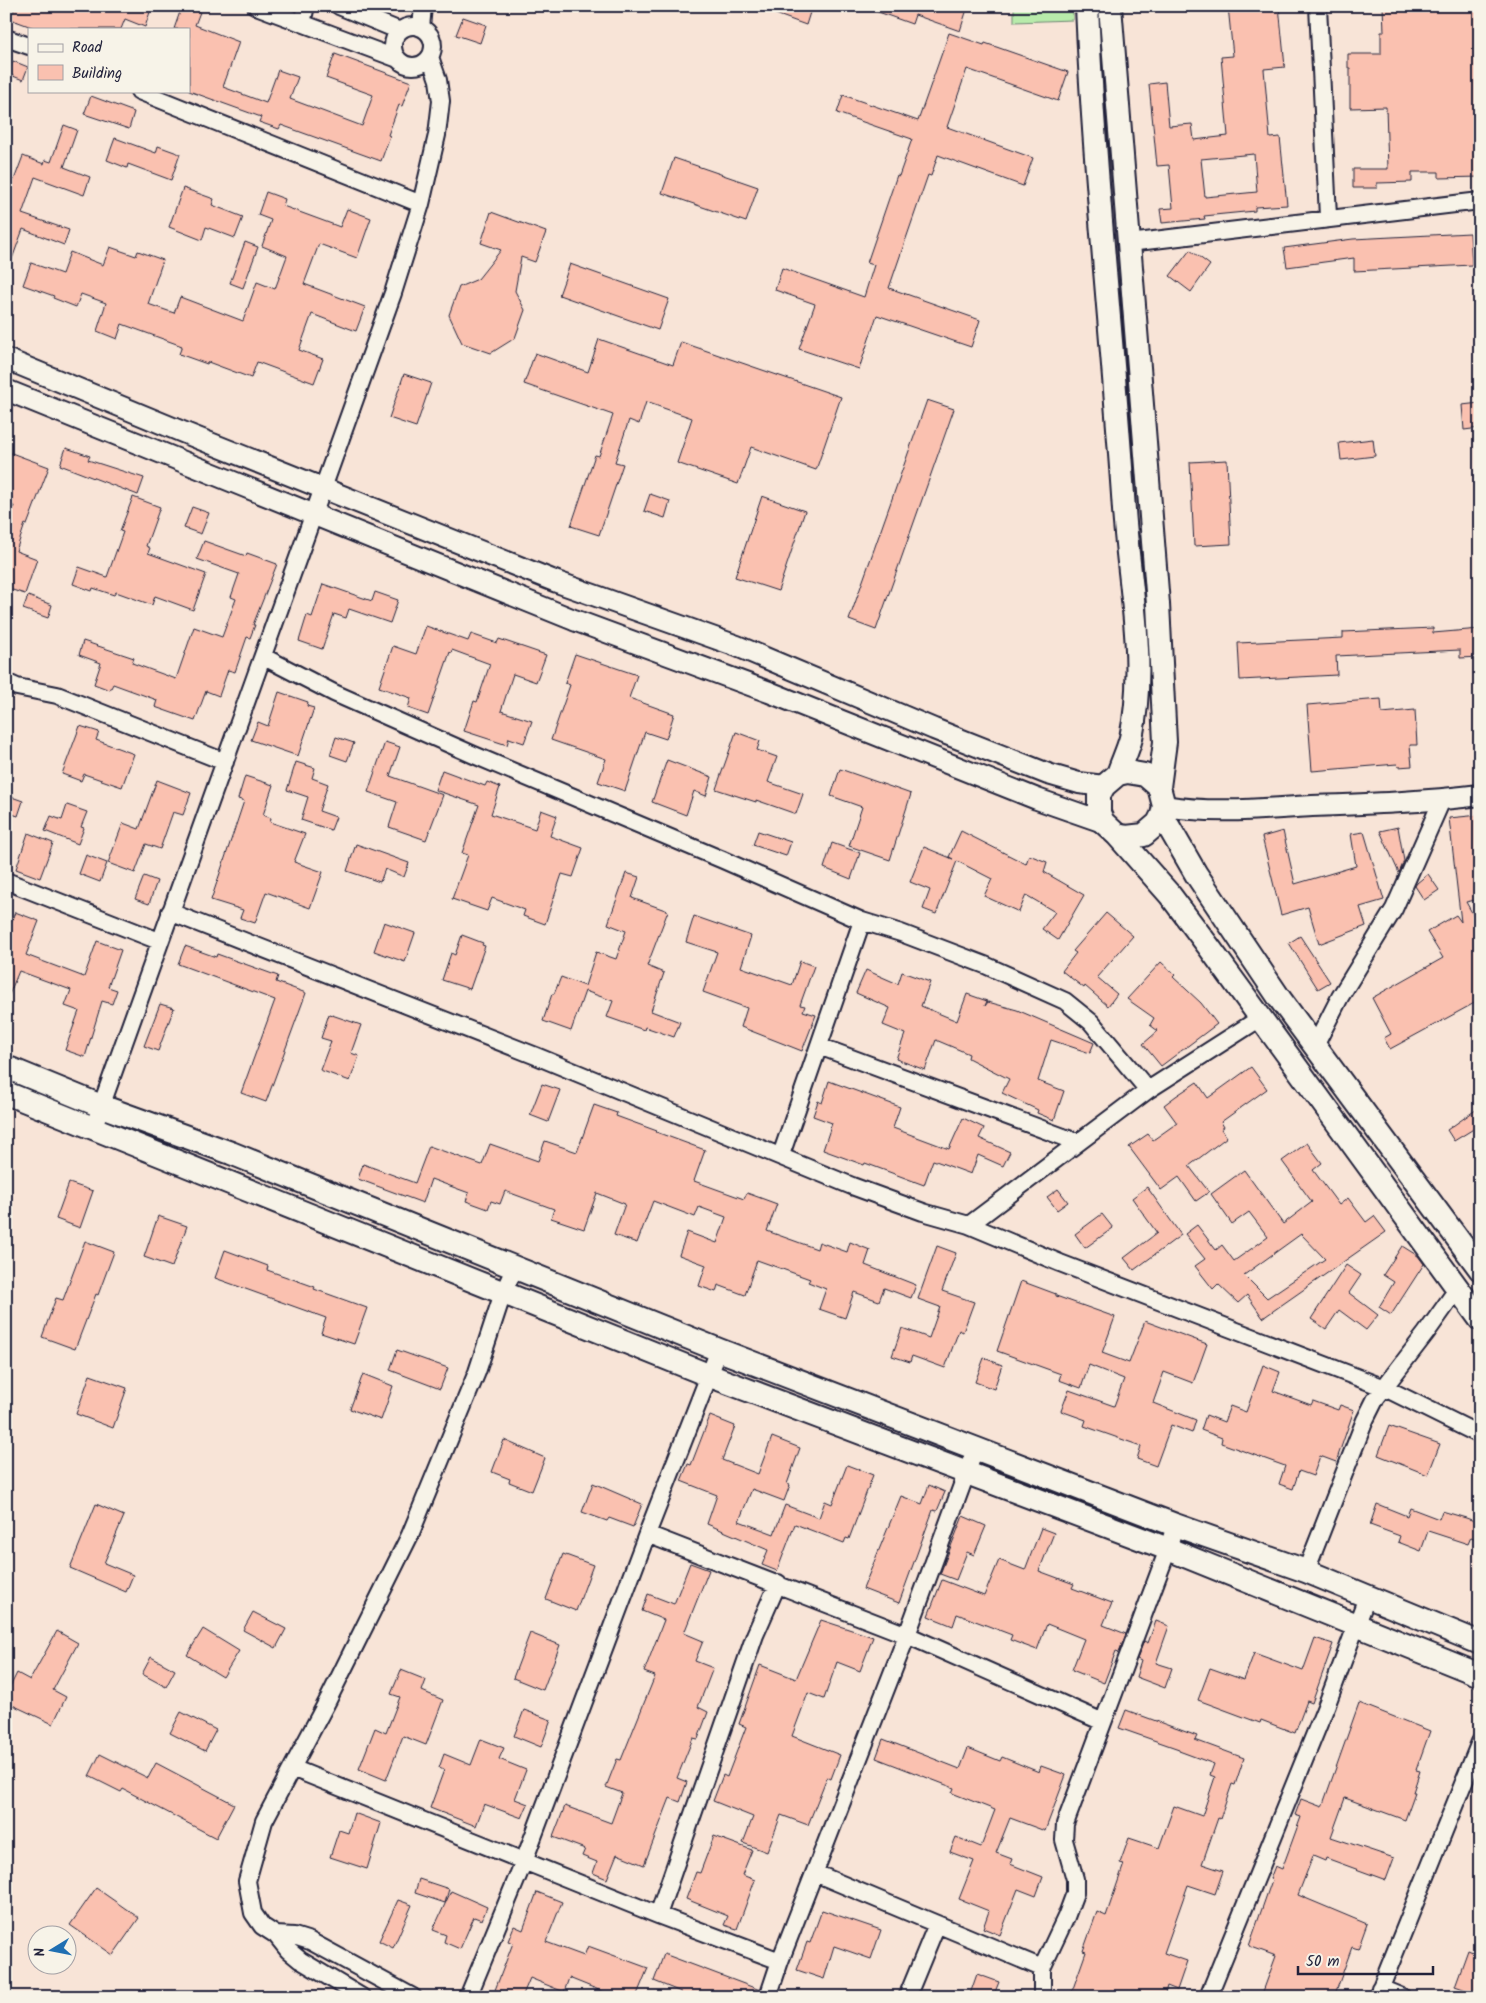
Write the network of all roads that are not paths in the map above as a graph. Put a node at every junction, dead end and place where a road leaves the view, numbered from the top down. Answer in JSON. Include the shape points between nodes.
{"nodes":[{"id":1,"x":256,"y":6,"type":"edge"},
{"id":2,"x":306,"y":6,"type":"edge"},
{"id":3,"x":339,"y":6,"type":"edge"},
{"id":4,"x":423,"y":6,"type":"edge"},
{"id":5,"x":1087,"y":6,"type":"edge"},
{"id":6,"x":1110,"y":6,"type":"edge"},
{"id":7,"x":1318,"y":6,"type":"edge"},
{"id":8,"x":302,"y":23,"type":"junction"},
{"id":9,"x":421,"y":28,"type":"junction"},
{"id":10,"x":400,"y":31,"type":"junction"},
{"id":11,"x":6,"y":38,"type":"edge"},
{"id":12,"x":28,"y":46,"type":"edge"},
{"id":13,"x":430,"y":56,"type":"junction"},
{"id":14,"x":398,"y":59,"type":"junction"},
{"id":15,"x":141,"y":92,"type":"edge"},
{"id":16,"x":1480,"y":201,"type":"edge"},
{"id":17,"x":421,"y":204,"type":"junction"},
{"id":18,"x":1328,"y":218,"type":"junction"},
{"id":19,"x":1129,"y":243,"type":"junction"},
{"id":20,"x":6,"y":359,"type":"edge"},
{"id":21,"x":6,"y":390,"type":"edge"},
{"id":22,"x":322,"y":488,"type":"junction"},
{"id":23,"x":313,"y":514,"type":"junction"},
{"id":24,"x":264,"y":657,"type":"junction"},
{"id":25,"x":6,"y":682,"type":"edge"},
{"id":26,"x":225,"y":762,"type":"junction"},
{"id":27,"x":1111,"y":780,"type":"junction"},
{"id":28,"x":1480,"y":795,"type":"edge"},
{"id":29,"x":1442,"y":800,"type":"junction"},
{"id":30,"x":1162,"y":803,"type":"junction"},
{"id":31,"x":1110,"y":828,"type":"junction"},
{"id":32,"x":6,"y":881,"type":"edge"},
{"id":33,"x":170,"y":912,"type":"junction"},
{"id":34,"x":862,"y":921,"type":"junction"},
{"id":35,"x":159,"y":941,"type":"junction"},
{"id":36,"x":1262,"y":1017,"type":"junction"},
{"id":37,"x":819,"y":1046,"type":"junction"},
{"id":38,"x":1315,"y":1046,"type":"junction"},
{"id":39,"x":6,"y":1068,"type":"edge"},
{"id":40,"x":1148,"y":1090,"type":"junction"},
{"id":41,"x":6,"y":1093,"type":"edge"},
{"id":42,"x":102,"y":1106,"type":"junction"},
{"id":43,"x":93,"y":1129,"type":"junction"},
{"id":44,"x":1076,"y":1142,"type":"junction"},
{"id":45,"x":781,"y":1155,"type":"junction"},
{"id":46,"x":969,"y":1225,"type":"junction"},
{"id":47,"x":515,"y":1267,"type":"junction"},
{"id":48,"x":1480,"y":1269,"type":"edge"},
{"id":49,"x":1458,"y":1288,"type":"junction"},
{"id":50,"x":504,"y":1293,"type":"junction"},
{"id":51,"x":1480,"y":1319,"type":"edge"},
{"id":52,"x":719,"y":1350,"type":"junction"},
{"id":53,"x":708,"y":1375,"type":"junction"},
{"id":54,"x":1385,"y":1388,"type":"junction"},
{"id":55,"x":1480,"y":1436,"type":"edge"},
{"id":56,"x":976,"y":1447,"type":"junction"},
{"id":57,"x":965,"y":1472,"type":"junction"},
{"id":58,"x":1175,"y":1525,"type":"junction"},
{"id":59,"x":647,"y":1534,"type":"junction"},
{"id":60,"x":1168,"y":1549,"type":"junction"},
{"id":61,"x":1306,"y":1571,"type":"junction"},
{"id":62,"x":778,"y":1583,"type":"junction"},
{"id":63,"x":1367,"y":1597,"type":"junction"},
{"id":64,"x":1356,"y":1626,"type":"junction"},
{"id":65,"x":907,"y":1635,"type":"junction"},
{"id":66,"x":1480,"y":1643,"type":"edge"},
{"id":67,"x":1480,"y":1675,"type":"edge"},
{"id":68,"x":1103,"y":1722,"type":"junction"},
{"id":69,"x":1480,"y":1742,"type":"edge"},
{"id":70,"x":292,"y":1768,"type":"junction"},
{"id":71,"x":524,"y":1861,"type":"junction"},
{"id":72,"x":815,"y":1873,"type":"junction"},
{"id":73,"x":658,"y":1915,"type":"junction"},
{"id":74,"x":936,"y":1924,"type":"junction"},
{"id":75,"x":276,"y":1935,"type":"junction"},
{"id":76,"x":780,"y":1961,"type":"junction"},
{"id":77,"x":1042,"y":1968,"type":"junction"},
{"id":78,"x":1379,"y":1992,"type":"edge"},
{"id":79,"x":362,"y":1997,"type":"edge"},
{"id":80,"x":413,"y":1997,"type":"edge"},
{"id":81,"x":468,"y":1997,"type":"edge"},
{"id":82,"x":768,"y":1997,"type":"edge"},
{"id":83,"x":906,"y":1997,"type":"edge"},
{"id":84,"x":1042,"y":1997,"type":"edge"},
{"id":85,"x":1208,"y":1997,"type":"edge"},
{"id":86,"x":1402,"y":1997,"type":"edge"}],
"edges":[{"from":1,"to":8,"type":"street"},
{"from":2,"to":8,"type":"street"},
{"from":3,"to":10,"type":"street"},
{"from":4,"to":9,"type":"street"},
{"from":5,"to":27,"type":"main road","via":[[1135,623],[1137,686],[1131,739]]},
{"from":6,"to":19,"type":"main road"},
{"from":7,"to":18,"type":"street"},
{"from":8,"to":14,"type":"street"},
{"from":9,"to":10,"type":"street","via":[[410,26]]},
{"from":9,"to":13,"type":"street","via":[[432,43]]},
{"from":10,"to":14,"type":"street","via":[[393,48]]},
{"from":11,"to":12,"type":"street"},
{"from":13,"to":14,"type":"street","via":[[414,66]]},
{"from":13,"to":17,"type":"street","via":[[441,101]]},
{"from":15,"to":17,"type":"street"},
{"from":16,"to":18,"type":"street"},
{"from":17,"to":22,"type":"street","via":[[393,293]]},
{"from":18,"to":19,"type":"street"},
{"from":19,"to":30,"type":"main road","via":[[1163,680],[1165,742]]},
{"from":20,"to":22,"type":"street"},
{"from":21,"to":23,"type":"street"},
{"from":22,"to":23,"type":"street"},
{"from":22,"to":27,"type":"street","via":[[557,582],[737,646],[1048,774],[1079,783]]},
{"from":23,"to":24,"type":"street"},
{"from":23,"to":31,"type":"street","via":[[574,620],[769,692]]},
{"from":24,"to":26,"type":"street"},
{"from":24,"to":34,"type":"street","via":[[334,693],[474,755]]},
{"from":25,"to":26,"type":"street","via":[[58,695]]},
{"from":26,"to":33,"type":"street"},
{"from":27,"to":30,"type":"main road","via":[[1127,772],[1145,775]]},
{"from":27,"to":31,"type":"main road","via":[[1099,795],[1098,804]]},
{"from":28,"to":29,"type":"street"},
{"from":29,"to":30,"type":"street","via":[[1235,810],[1190,810]]},
{"from":29,"to":38,"type":"street","via":[[1394,909],[1340,997]]},
{"from":30,"to":31,"type":"main road","via":[[1152,830],[1144,835],[1126,838]]},
{"from":30,"to":38,"type":"main road","via":[[1196,874]]},
{"from":31,"to":36,"type":"main road","via":[[1170,895]]},
{"from":32,"to":35,"type":"street"},
{"from":33,"to":35,"type":"street"},
{"from":33,"to":45,"type":"street"},
{"from":34,"to":37,"type":"street"},
{"from":34,"to":40,"type":"street","via":[[985,965],[1065,1001],[1091,1022]]},
{"from":35,"to":42,"type":"street"},
{"from":36,"to":40,"type":"street"},
{"from":36,"to":49,"type":"main road"},
{"from":37,"to":44,"type":"street"},
{"from":37,"to":45,"type":"street"},
{"from":38,"to":48,"type":"main road"},
{"from":39,"to":42,"type":"main road"},
{"from":40,"to":44,"type":"street"},
{"from":41,"to":43,"type":"main road"},
{"from":42,"to":43,"type":"street"},
{"from":42,"to":47,"type":"main road","via":[[230,1153]]},
{"from":43,"to":50,"type":"main road"},
{"from":44,"to":46,"type":"street"},
{"from":45,"to":46,"type":"street","via":[[852,1186]]},
{"from":46,"to":54,"type":"street"},
{"from":47,"to":50,"type":"street"},
{"from":47,"to":52,"type":"main road"},
{"from":49,"to":51,"type":"main road"},
{"from":49,"to":54,"type":"street"},
{"from":50,"to":53,"type":"main road"},
{"from":50,"to":70,"type":"street","via":[[476,1372],[410,1535]]},
{"from":52,"to":53,"type":"street"},
{"from":52,"to":56,"type":"main road"},
{"from":53,"to":57,"type":"main road"},
{"from":53,"to":59,"type":"street"},
{"from":54,"to":55,"type":"street"},
{"from":54,"to":61,"type":"street","via":[[1365,1420]]},
{"from":56,"to":57,"type":"street"},
{"from":56,"to":58,"type":"main road"},
{"from":57,"to":60,"type":"main road"},
{"from":57,"to":65,"type":"street"},
{"from":58,"to":60,"type":"street"},
{"from":58,"to":61,"type":"main road"},
{"from":59,"to":62,"type":"street"},
{"from":59,"to":71,"type":"street"},
{"from":60,"to":64,"type":"main road"},
{"from":60,"to":68,"type":"street"},
{"from":61,"to":63,"type":"main road"},
{"from":62,"to":65,"type":"street"},
{"from":62,"to":73,"type":"street","via":[[754,1635]]},
{"from":63,"to":64,"type":"street"},
{"from":63,"to":66,"type":"main road"},
{"from":64,"to":67,"type":"main road"},
{"from":64,"to":85,"type":"street"},
{"from":65,"to":68,"type":"street"},
{"from":65,"to":72,"type":"street"},
{"from":68,"to":77,"type":"street","via":[[1063,1832],[1075,1879],[1075,1893]]},
{"from":69,"to":78,"type":"street"},
{"from":70,"to":71,"type":"street"},
{"from":70,"to":75,"type":"street","via":[[264,1821],[247,1881],[253,1913],[262,1926]]},
{"from":71,"to":73,"type":"street"},
{"from":71,"to":81,"type":"street"},
{"from":72,"to":74,"type":"street"},
{"from":72,"to":76,"type":"street"},
{"from":73,"to":76,"type":"street"},
{"from":74,"to":77,"type":"street"},
{"from":74,"to":83,"type":"street"},
{"from":75,"to":79,"type":"street","via":[[300,1960]]},
{"from":75,"to":80,"type":"street","via":[[310,1941]]},
{"from":76,"to":82,"type":"street"},
{"from":77,"to":84,"type":"street"},
{"from":78,"to":86,"type":"street"}]}
